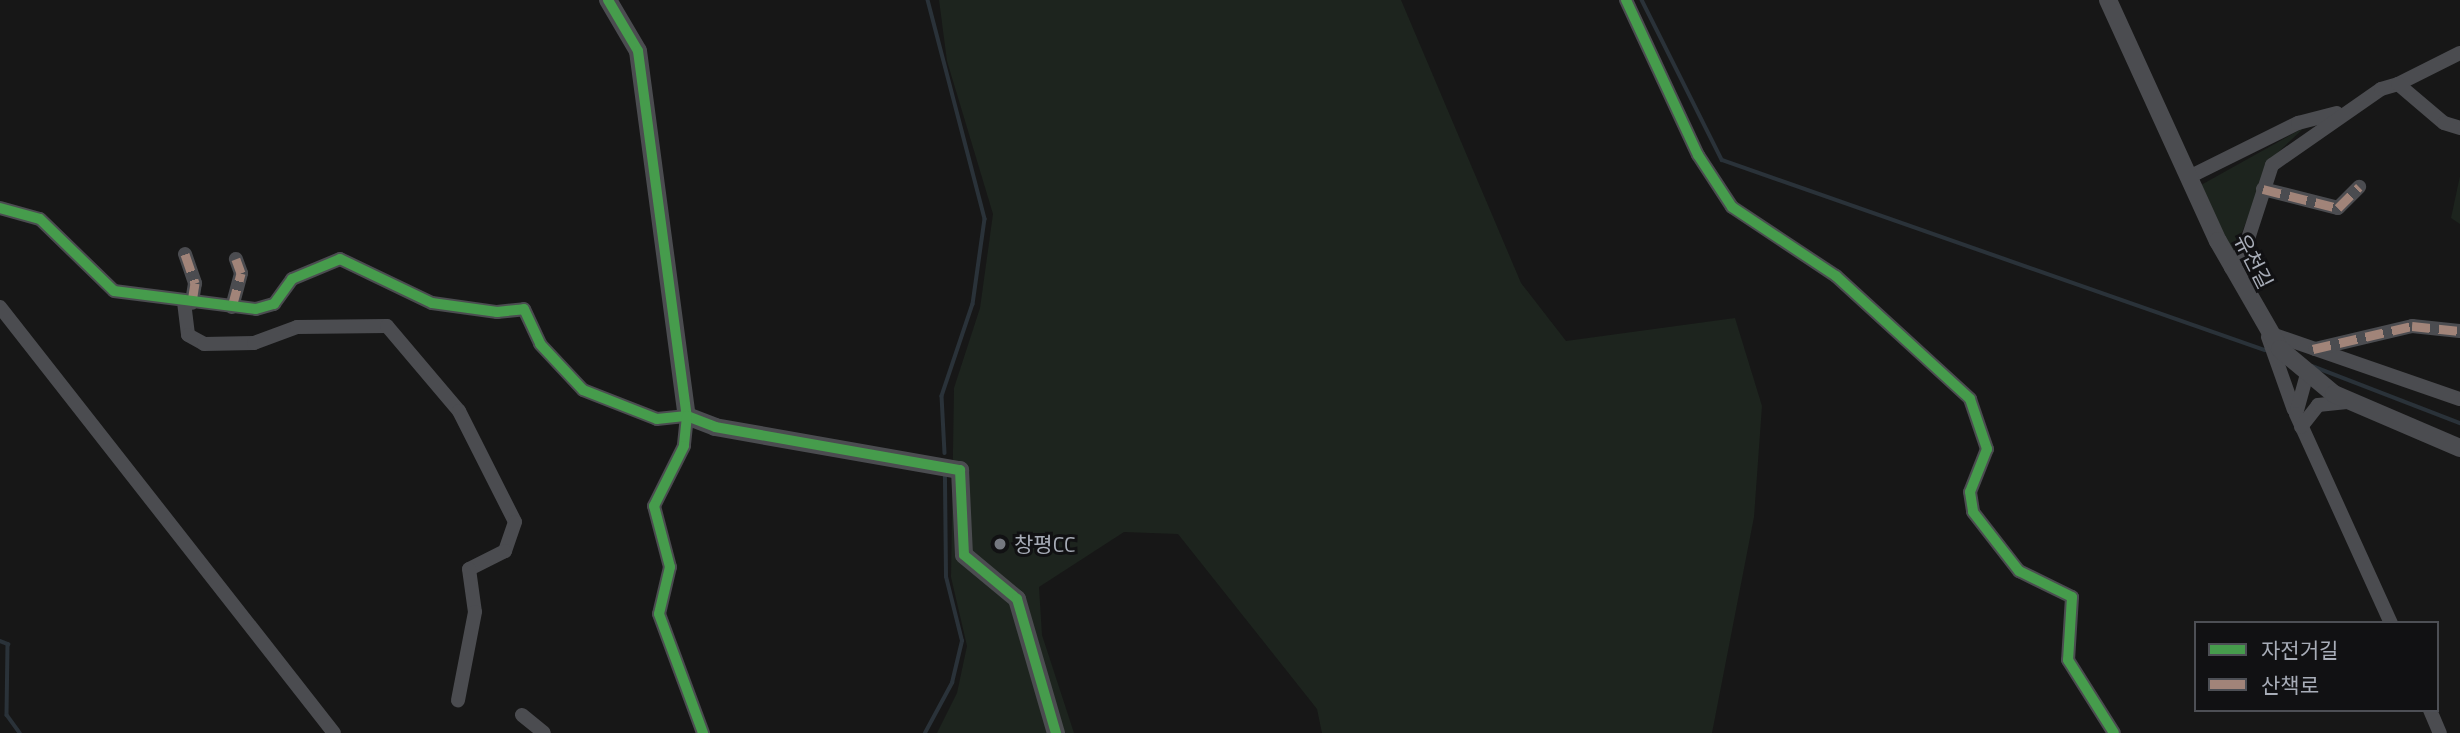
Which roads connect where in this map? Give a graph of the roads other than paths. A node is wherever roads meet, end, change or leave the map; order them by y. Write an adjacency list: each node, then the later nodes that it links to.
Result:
1 (608, 0): 24 (street)
2 (1626, 0): 35 (street)
3 (2108, 0): 8 (street, 유천길)
4 (2460, 52): 5 (street)
5 (2398, 84): 6 (street); 7 (street)
6 (2349, 110): 8 (street); 10 (street)
7 (2460, 128)
8 (2189, 177): 14 (street, 유천길)
9 (2359, 187): 10 (street)
10 (2263, 190): 14 (street)
11 (3, 206): 15 (street)
12 (185, 254): 15 (street)
13 (236, 259): 17 (street)
14 (2231, 268): 18 (street, 유천길)
15 (188, 302): 17 (street); 28 (street)
16 (0, 307): 31 (street)
17 (232, 307): 24 (street)
18 (2267, 331): 20 (street); 21 (street, 유천길); 25 (street)
19 (2460, 331): 20 (street)
20 (2313, 349): 22 (street)
21 (2307, 374): 23 (street, 유천길); 25 (street)
22 (2460, 399)
23 (2352, 402): 25 (street); 26 (street, 유천길)
24 (687, 416): 33 (street); 34 (street)
25 (2299, 421): 27 (street)
26 (2460, 448)
27 (2390, 621)
28 (458, 700)
29 (2431, 712): 36 (street)
30 (522, 715): 32 (street)
31 (334, 733)
32 (544, 733)
33 (703, 733)
34 (1056, 733)
35 (2114, 733)
36 (2440, 733)

